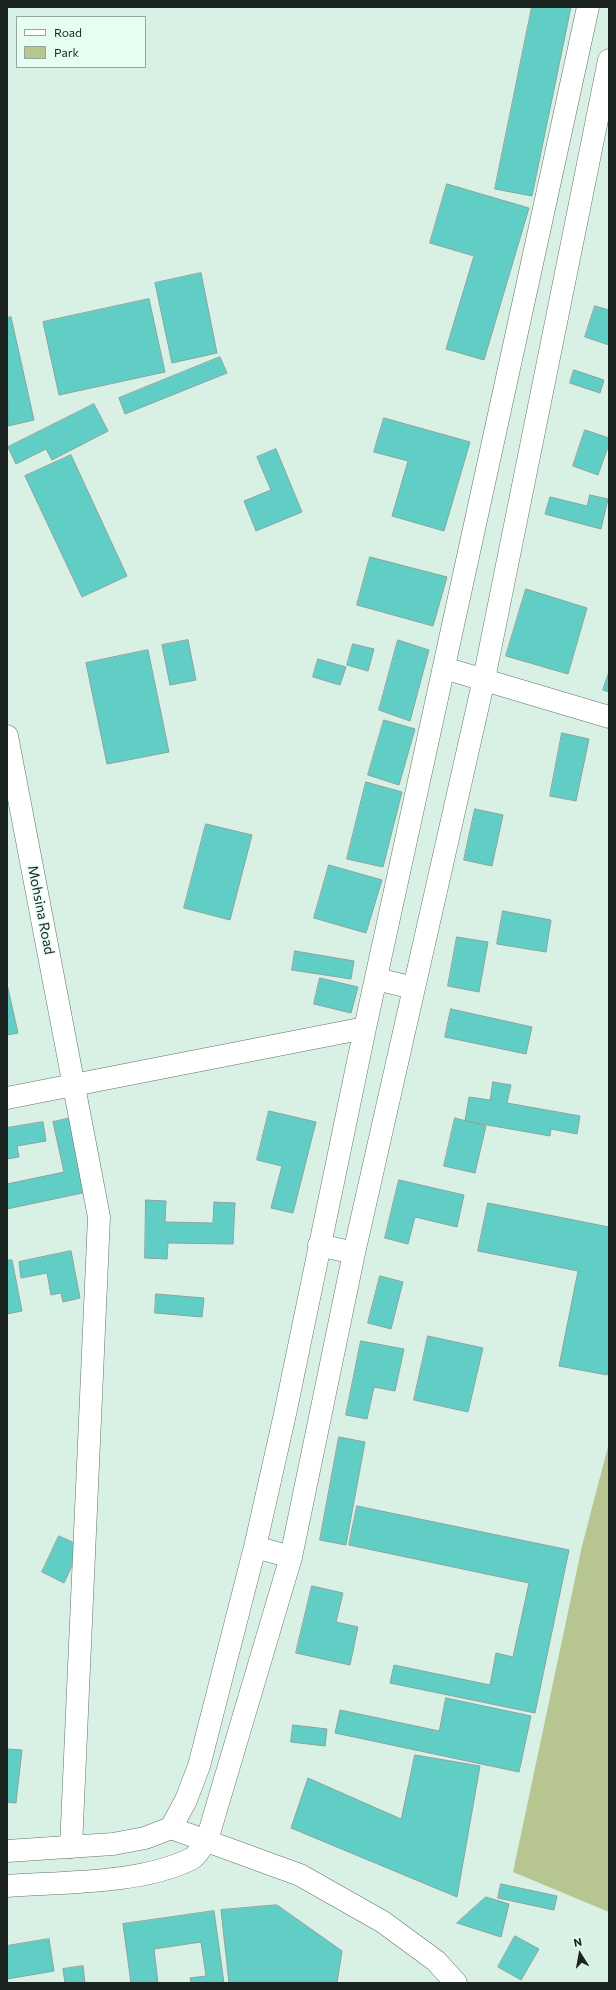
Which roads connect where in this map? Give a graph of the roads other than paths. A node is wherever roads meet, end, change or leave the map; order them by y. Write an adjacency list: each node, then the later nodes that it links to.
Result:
1 (588, 7): 3 (street)
2 (609, 60): 4 (street)
3 (444, 668): 4 (street); 7 (street)
4 (484, 679): 5 (street); 8 (street)
5 (609, 717)
6 (7, 736): 10 (street, Mohsina Road)
7 (376, 979): 8 (street); 9 (street)
8 (414, 988): 13 (street)
9 (365, 1028): 10 (street); 12 (street)
10 (75, 1084): 11 (street); 20 (street, Mohsina Road)
11 (7, 1098)
12 (319, 1245): 13 (street); 14 (street)
13 (354, 1253): 15 (street)
14 (285, 1414): 15 (street); 16 (street)
15 (318, 1420): 17 (street)
16 (255, 1547): 17 (street); 18 (street)
17 (291, 1557): 19 (street)
18 (171, 1828): 19 (street); 20 (street)
19 (207, 1840): 22 (street); 23 (street)
20 (71, 1847): 21 (street)
21 (7, 1851)
22 (7, 1886)
23 (456, 1983)

